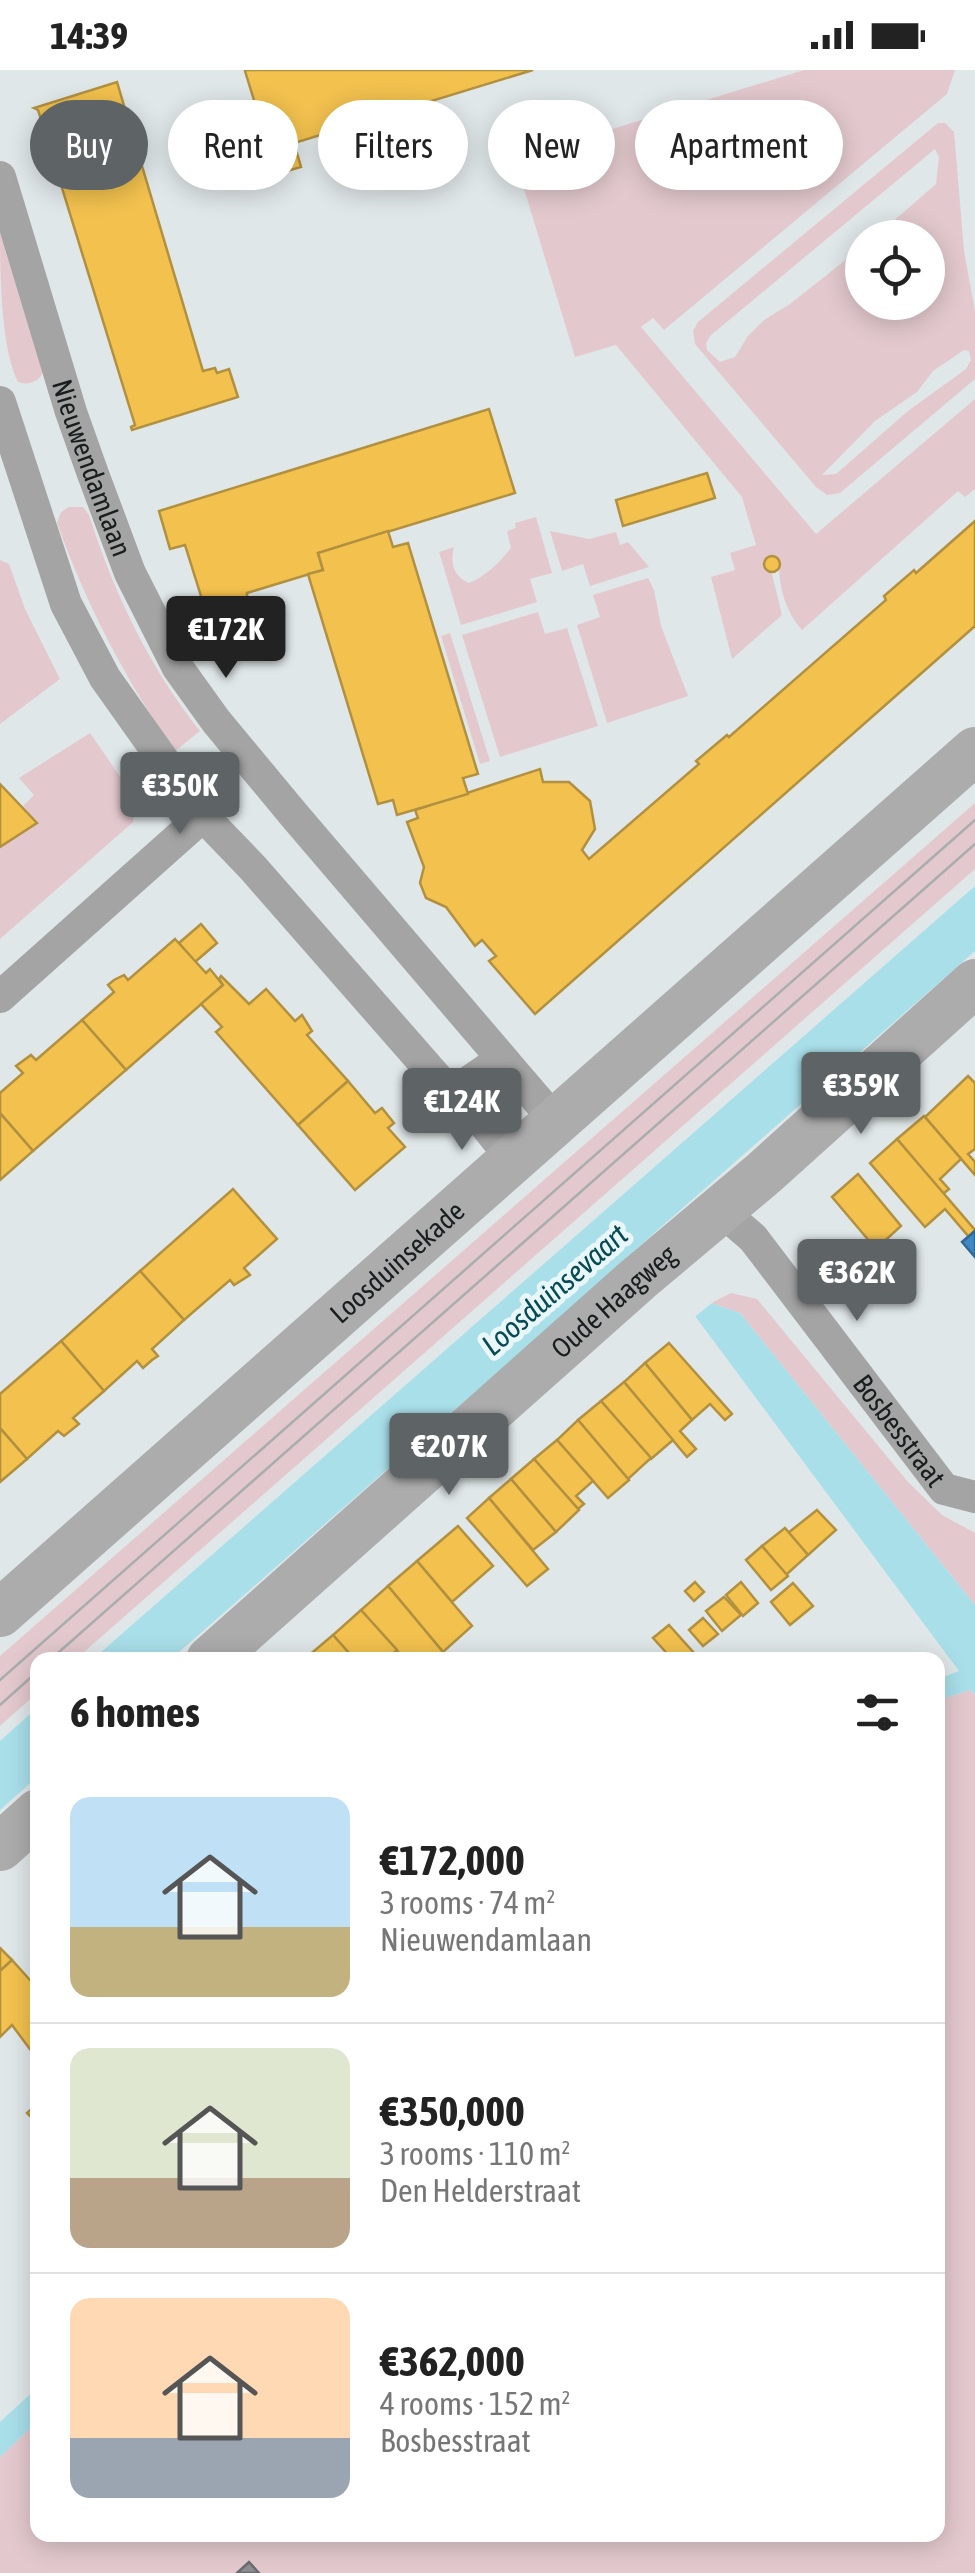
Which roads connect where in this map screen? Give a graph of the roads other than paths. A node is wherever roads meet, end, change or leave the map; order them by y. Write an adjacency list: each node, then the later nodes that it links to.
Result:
1 (0, 177): 7 (street, Nieuwendamlaan)
2 (0, 402): 4 (street)
3 (975, 751): 9 (main road, Loosduinsekade)
4 (203, 816): 6 (street); 8 (street)
5 (975, 983): 11 (main road, Oude Haagweg)
6 (0, 998)
7 (502, 1059): 8 (street); 9 (street, Nieuwendamlaan)
8 (451, 1094): 10 (street)
9 (558, 1123): 10 (main road, Loosduinsekade)
10 (513, 1160): 13 (main road, Loosduinsekade)
11 (706, 1219): 12 (street, Bosbesstraat); 14 (main road, Oude Haagweg)
12 (960, 1493)
13 (0, 1613)
14 (219, 1652)
15 (30, 1821): 16 (main road)
16 (0, 1847)

